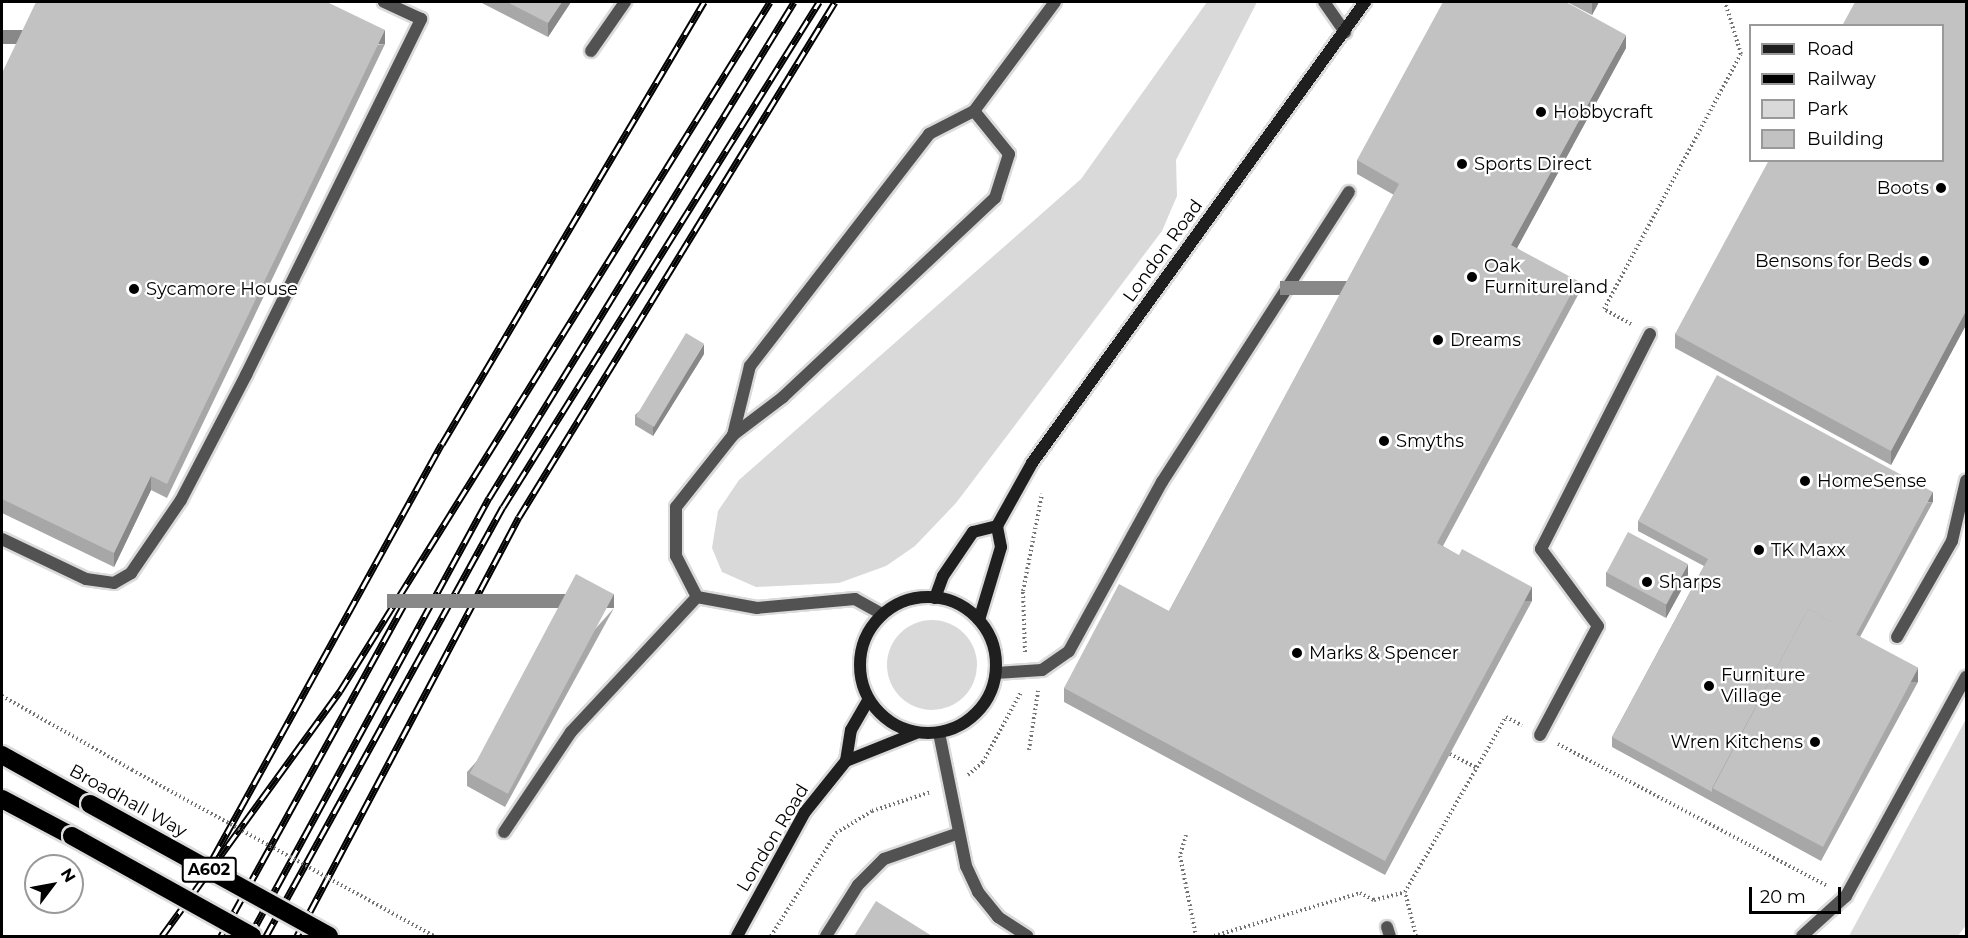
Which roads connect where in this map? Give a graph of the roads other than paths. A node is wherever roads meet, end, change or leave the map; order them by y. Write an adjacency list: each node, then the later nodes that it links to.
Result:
1 (388, 2): 14 (street)
2 (625, 2): 7 (street)
3 (1055, 2): 8 (street)
4 (1324, 2): 6 (street)
5 (1365, 2): 6 (main road, London Road)
6 (1345, 32): 13 (main road, London Road)
7 (591, 51)
8 (974, 111): 11 (street); 11 (street)
9 (1349, 192): 20 (street)
10 (1650, 334): 25 (street)
11 (733, 435): 15 (street)
12 (1966, 481): 19 (street)
13 (998, 526): 16 (main road); 18 (main road, London Road)
14 (2, 539)
15 (698, 597): 17 (street); 29 (street)
16 (935, 598): 17 (main road); 18 (main road)
17 (882, 614): 22 (main road)
18 (979, 620): 20 (main road)
19 (1897, 637)
20 (996, 673): 24 (main road)
21 (1966, 677): 36 (street)
22 (868, 701): 23 (main road); 27 (main road, London Road)
23 (916, 733): 24 (main road); 27 (main road, London Road)
24 (939, 733): 30 (street)
25 (1540, 735)
26 (2, 755): 32 (highway, Broadhall Way / A602, bridge)
27 (846, 761): 33 (main road, London Road)
28 (2, 799): 31 (highway, A602, bridge)
29 (504, 832)
30 (956, 834): 34 (street); 35 (street)
31 (252, 936)
32 (329, 936)
33 (737, 936)
34 (826, 936)
35 (1027, 936)
36 (1802, 936)

